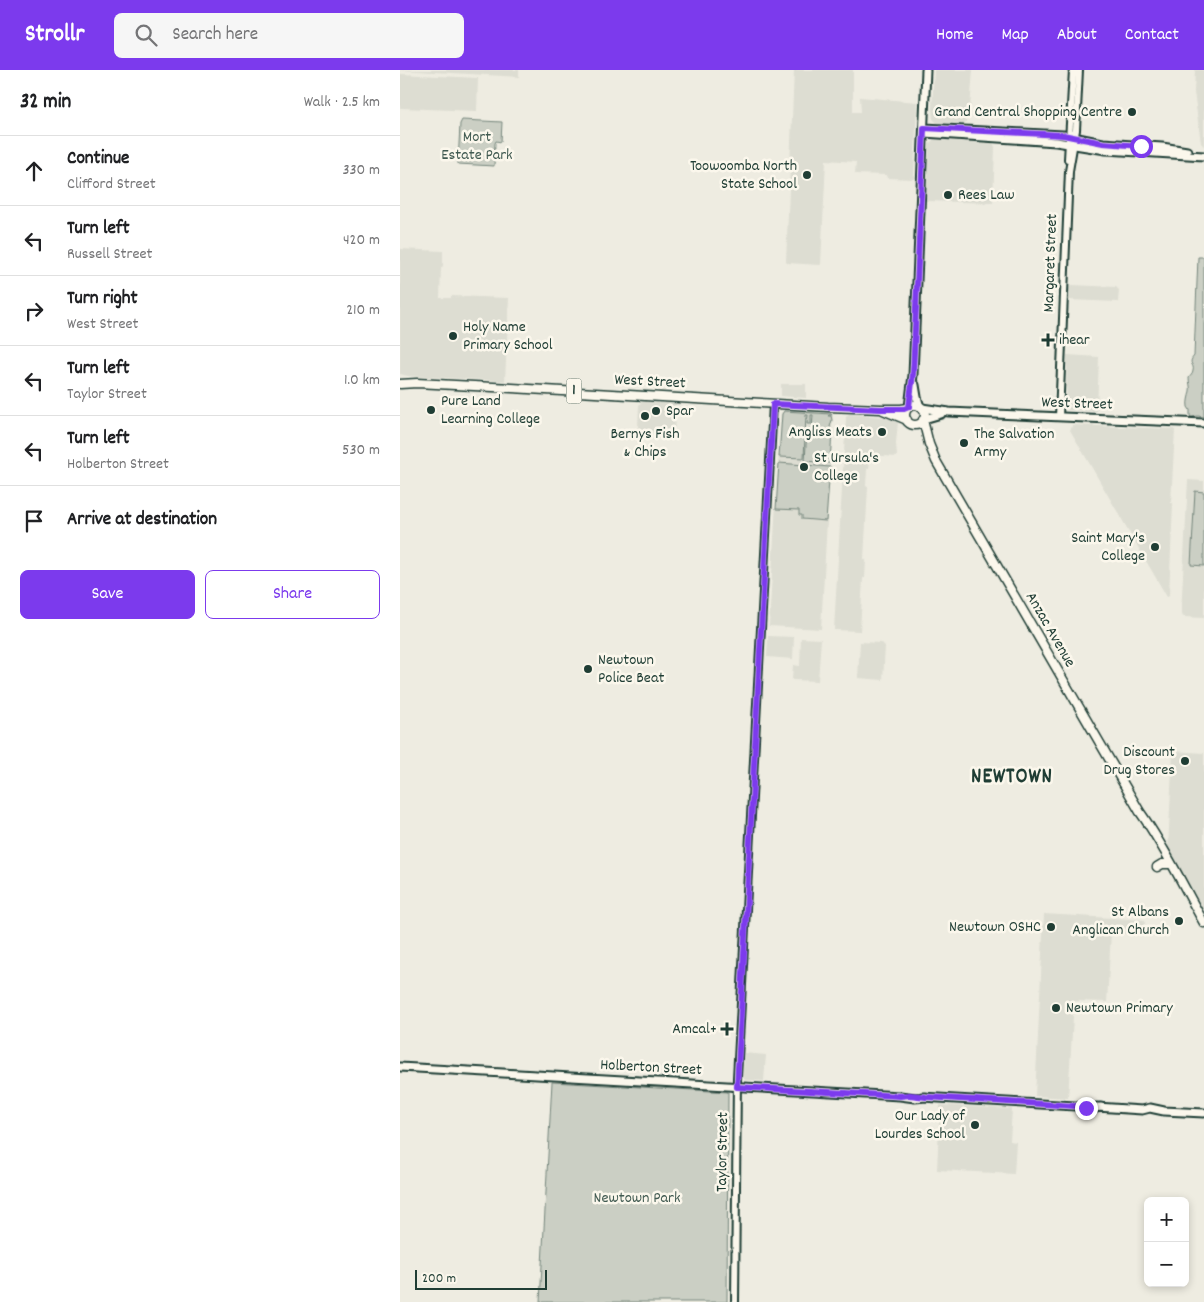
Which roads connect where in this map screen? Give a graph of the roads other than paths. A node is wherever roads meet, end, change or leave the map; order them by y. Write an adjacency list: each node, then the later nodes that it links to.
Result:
1 (926, 70): 4 (main road)
2 (1073, 70): 5 (street, Margaret Street)
3 (1079, 70): 5 (street, Margaret Street)
4 (924, 131): 5 (main road); 7 (main road)
5 (1072, 140): 6 (main road); 16 (street, Margaret Street)
6 (1203, 155)
7 (913, 374): 12 (main road); 13 (main road)
8 (400, 378): 9 (main road, West Street)
9 (417, 383): 10 (main road, West Street); 11 (main road, West Street / 1)
10 (400, 384)
11 (773, 404): 14 (main road, West Street); 26 (street, Taylor Street)
12 (908, 408): 13 (main road); 14 (main road, West Street); 17 (main road)
13 (921, 408): 15 (main road, West Street); 18 (main road)
14 (881, 409): 17 (main road, West Street)
15 (949, 412): 16 (main road, West Street); 18 (main road, West Street)
16 (1059, 417): 19 (main road, West Street)
17 (907, 420): 18 (main road)
18 (921, 421): 20 (main road, Anzac Avenue)
19 (1204, 423)
20 (1140, 812): 21 (main road, Anzac Avenue); 23 (main road, Anzac Avenue)
21 (1169, 864): 22 (main road); 23 (main road, Anzac Avenue)
22 (1157, 867)
23 (1182, 885): 24 (main road, Anzac Avenue)
24 (1204, 922)
25 (400, 1067): 26 (main road, Holberton Street)
26 (737, 1087): 27 (main road, Holberton Street); 28 (street, Taylor Street)
27 (1204, 1113)
28 (735, 1302)

